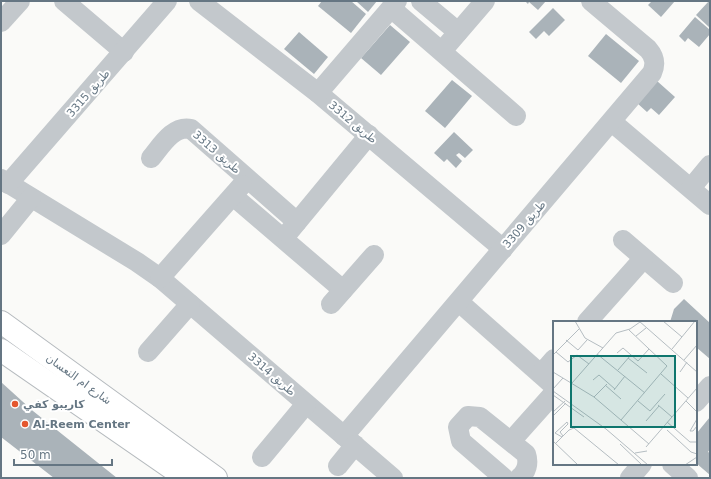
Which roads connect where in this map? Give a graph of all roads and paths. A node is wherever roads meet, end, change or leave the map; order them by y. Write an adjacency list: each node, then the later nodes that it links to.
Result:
1 (20, 1): 10 (street)
2 (64, 1): 13 (street)
3 (168, 1): 13 (street, طريق 3315)
4 (199, 1): 14 (street, طريق 3312)
5 (421, 1): 11 (street)
6 (485, 1): 11 (street)
7 (591, 1): 9 (street, طريق 3309)
8 (394, 5): 12 (street); 14 (street)
9 (613, 8): 16 (street, طريق 3309)
10 (1, 22)
11 (458, 32): 12 (street)
12 (442, 51): 15 (street)
13 (124, 52): 21 (street, طريق 3315)
14 (318, 93): 17 (street, طريق 3312)
15 (516, 116)
16 (612, 122): 22 (street); 30 (street, طريق 3309)
17 (369, 135): 26 (street); 30 (street, طريق 3312)
18 (151, 158): 20 (street, طريق 3313)
19 (710, 165): 22 (street)
20 (248, 178): 23 (street, طريق 3313); 26 (street, طريق 3313)
21 (5, 182): 24 (street, طريق 3314)
22 (691, 188): 25 (street)
23 (233, 196): 28 (street); 33 (street, طريق 3313)
24 (31, 198): 27 (street); 33 (street, طريق 3314)
25 (710, 205)
26 (297, 222): 28 (street)
27 (1, 235)
28 (283, 239): 31 (street)
29 (623, 240): 32 (street)
30 (503, 250): 35 (street, طريق 3309)
31 (374, 255)
32 (643, 259): 34 (street); 37 (street)
33 (160, 278): 36 (street, طريق 3314)
34 (673, 283)
35 (459, 302): 42 (street); 48 (street, طريق 3309)
36 (190, 304): 40 (street); 46 (street, طريق 3314)
37 (588, 321)
38 (1, 322): 54 (main road, شارع ام النعسان)
39 (1, 350): 53 (main road, شارع ام النعسان)
40 (148, 352)
41 (553, 362): 42 (street)
42 (547, 380)
43 (710, 386): 45 (street)
44 (553, 394): 47 (street)
45 (697, 401)
46 (306, 404): 48 (street, طريق 3314); 49 (street)
47 (512, 440): 56 (street); 57 (street)
48 (349, 441): 52 (street); 55 (street, طريق 3314)
49 (262, 457)
50 (641, 465): 58 (street)
51 (673, 465): 59 (street)
52 (338, 466)
53 (186, 478)
54 (216, 478)
55 (393, 478)
56 (504, 478)
57 (519, 478)
58 (630, 478)
59 (688, 478)

